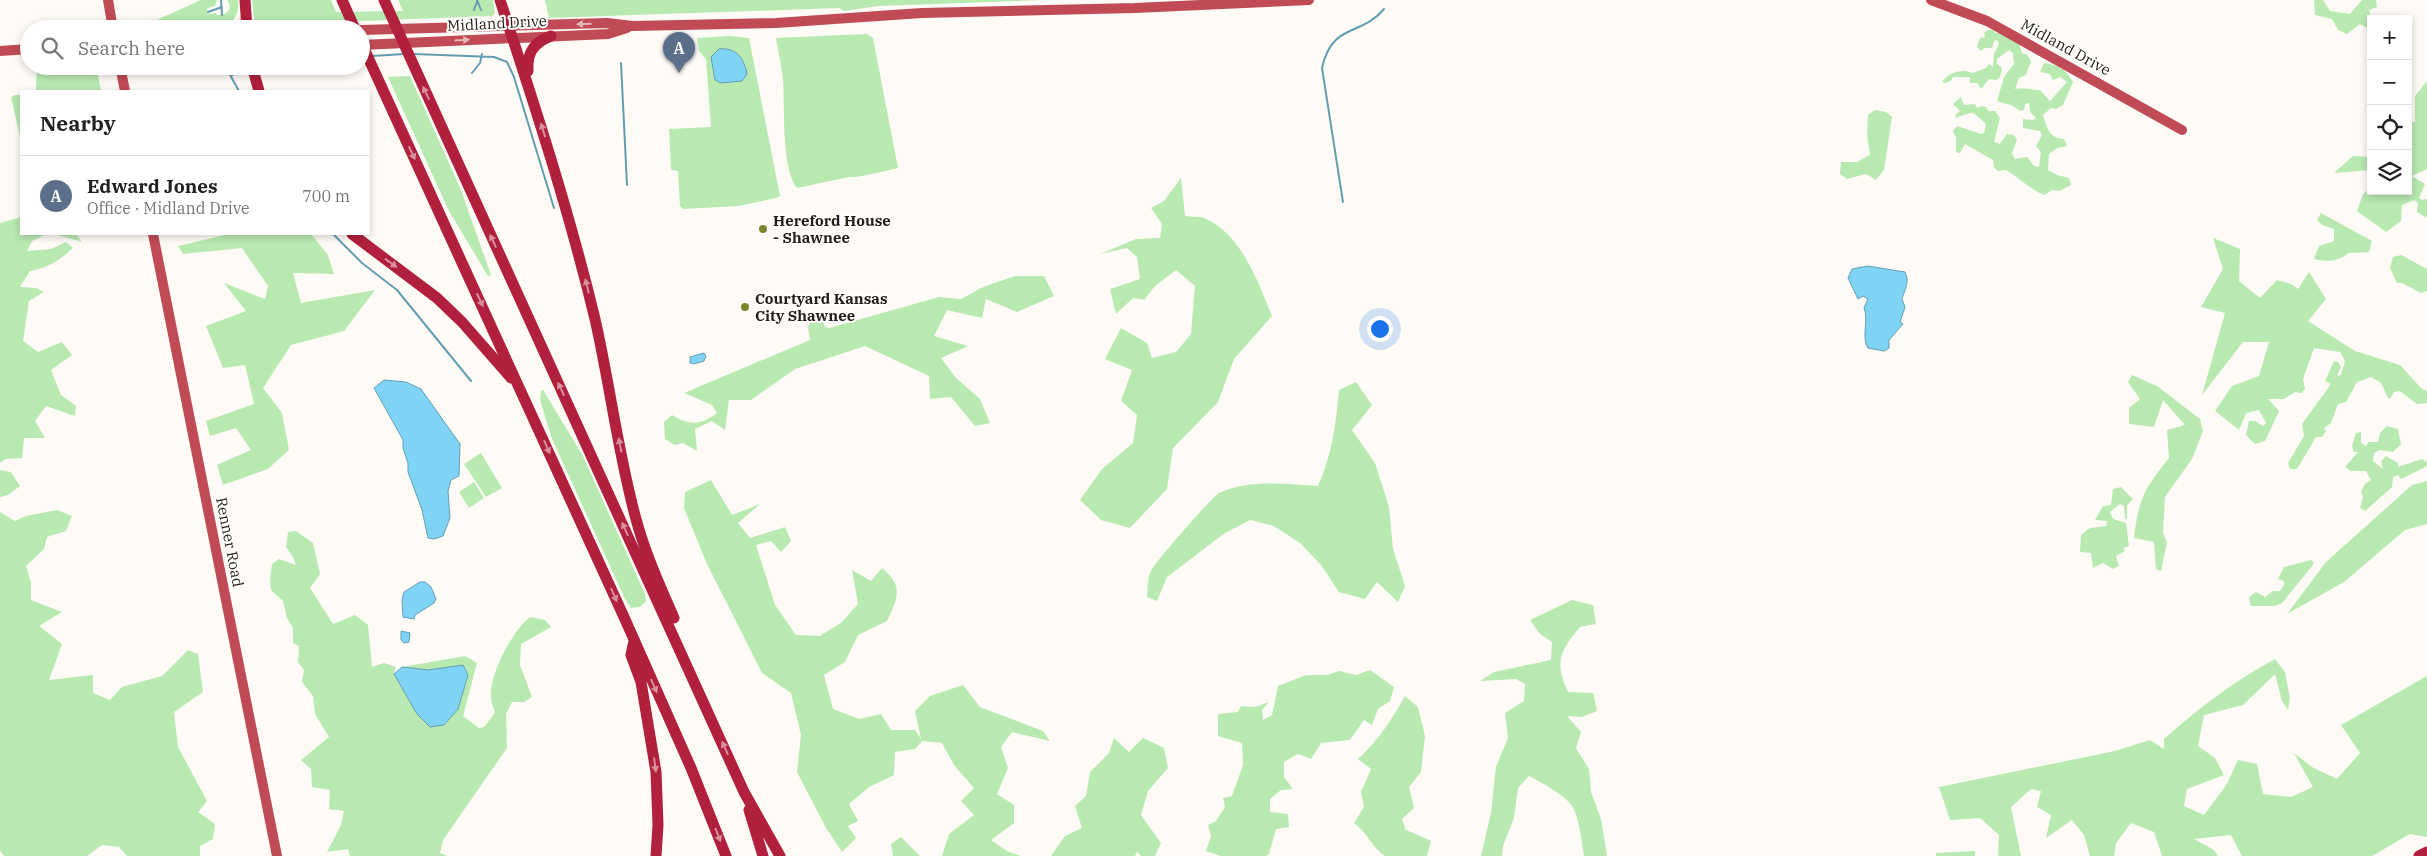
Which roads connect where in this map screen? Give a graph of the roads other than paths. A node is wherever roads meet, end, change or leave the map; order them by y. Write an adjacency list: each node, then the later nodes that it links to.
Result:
1 (108, 0): 8 (main road)
2 (245, 0): 9 (highway)
3 (342, 0): 10 (highway)
4 (384, 0): 30 (highway, one-way to 4)
5 (500, 0): 11 (highway)
6 (1310, 0): 12 (main road, Midland Drive)
7 (1931, 0): 25 (main road, Midland Drive)
8 (111, 20)
9 (246, 20)
10 (351, 20)
11 (508, 25): 12 (main road, Midland Drive, one-way to 11); 13 (main road, Midland Drive); 15 (highway)
12 (633, 26): 14 (main road, Midland Drive)
13 (370, 30)
14 (551, 36): 15 (main road, Midland Drive); 22 (highway)
15 (512, 38): 16 (main road, Midland Drive, one-way to 15); 22 (highway)
16 (370, 44)
17 (20, 50): 18 (main road)
18 (0, 51)
19 (370, 63): 28 (highway, one-way to 28)
20 (121, 75): 23 (main road)
21 (255, 75): 24 (highway)
22 (528, 80): 30 (highway, one-way to 22)
23 (124, 90)
24 (259, 90)
25 (2182, 130)
26 (153, 235): 33 (main road, Renner Road)
27 (353, 235): 28 (highway, one-way to 28)
28 (519, 387): 29 (highway, one-way to 29)
29 (634, 641): 34 (highway, one-way to 34); 35 (highway, one-way to 35)
30 (682, 652): 31 (highway, one-way to 30)
31 (744, 792): 36 (highway); 37 (highway)
32 (2427, 852): 38 (highway)
33 (277, 856)
34 (656, 856)
35 (726, 856)
36 (763, 856)
37 (780, 856)
38 (2419, 856)

